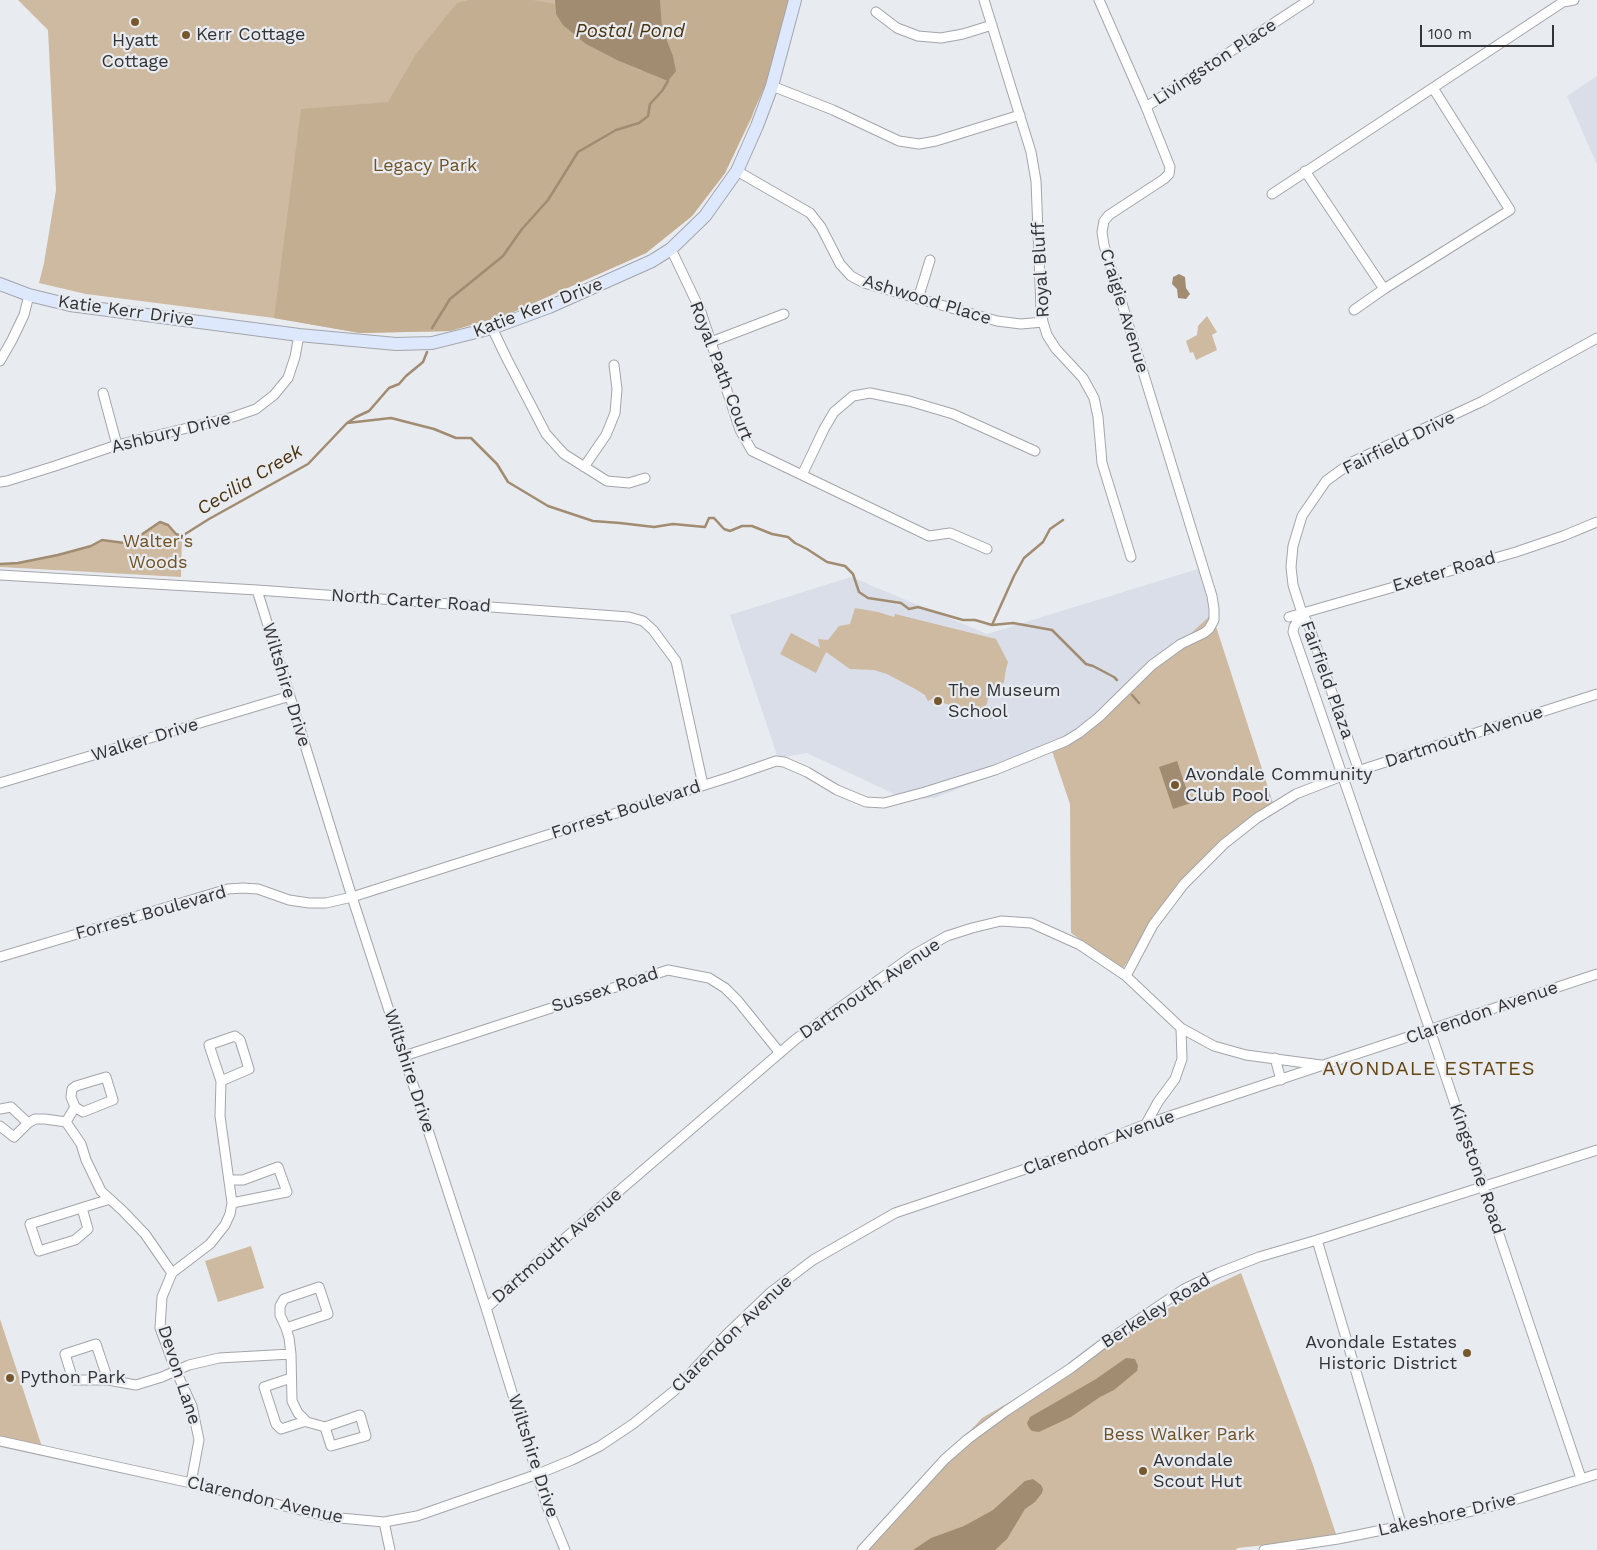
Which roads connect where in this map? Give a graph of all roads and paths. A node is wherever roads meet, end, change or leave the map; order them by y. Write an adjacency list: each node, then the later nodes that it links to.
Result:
1 (795, 0): 9 (street, Katie Kerr Drive)
2 (984, 0): 8 (street, Royal Bluff)
3 (1099, 0): 11 (street, Craigie Avenue)
4 (1309, 0): 11 (street, Livingston Place)
5 (1574, 0): 6 (street)
6 (1564, 1): 10 (street)
7 (876, 12): 8 (street)
8 (992, 24): 12 (street, Royal Bluff)
9 (772, 86): 12 (street); 13 (street, Katie Kerr Drive)
10 (1433, 88): 14 (street); 19 (street)
11 (1146, 107): 45 (street, Craigie Avenue)
12 (1020, 115): 24 (street, Royal Bluff)
13 (737, 171): 16 (street, Katie Kerr Drive); 21 (street, Ashwood Place)
14 (1305, 171): 15 (street); 19 (street)
15 (1272, 194)
16 (671, 249): 25 (street, Katie Kerr Drive); 28 (street, Royal Path Court)
17 (930, 260): 21 (street)
18 (0, 284): 20 (street, Katie Kerr Drive)
19 (1384, 289): 22 (street)
20 (29, 295): 26 (street, Katie Kerr Drive); 29 (street)
21 (918, 299): 24 (street, Ashwood Place)
22 (1354, 310)
23 (784, 314): 28 (street)
24 (1043, 322): 40 (street, Royal Bluff)
25 (492, 328): 26 (street, Katie Kerr Drive); 34 (street)
26 (299, 335): 32 (street, Ashbury Drive)
27 (1597, 338): 43 (street, Fairfield Drive)
28 (711, 342): 35 (street, Royal Path Court)
29 (0, 361)
30 (614, 365): 34 (street)
31 (103, 393): 32 (street)
32 (117, 445): 37 (street, Ashbury Drive)
33 (1034, 451): 35 (street)
34 (584, 467): 36 (street)
35 (802, 475): 39 (street, Royal Path Court)
36 (645, 478)
37 (0, 482)
38 (1597, 522): 43 (street, Exeter Road)
39 (987, 549)
40 (1131, 556)
41 (0, 574): 42 (street, North Carter Road)
42 (257, 590): 47 (street, Wiltshire Drive); 51 (street, North Carter Road)
43 (1302, 613): 44 (street, Exeter Road); 48 (street, Fairfield Plaza); 49 (street, Fairfield Plaza)
44 (1289, 617)
45 (1209, 629): 51 (street, Forrest Boulevard)
46 (1597, 694): 48 (street, Dartmouth Avenue)
47 (290, 696): 50 (street, Walker Drive); 52 (street, Wiltshire Drive)
48 (1359, 771): 49 (street, Dartmouth Avenue)
49 (1342, 776): 55 (street, Dartmouth Avenue); 57 (street, Kingstone Road)
50 (0, 783)
51 (703, 785): 52 (street, Forrest Boulevard)
52 (352, 897): 53 (street, Forrest Boulevard); 59 (street, Wiltshire Drive)
53 (0, 957)
54 (1597, 974): 57 (street, Clarendon Avenue)
55 (1126, 976): 56 (street); 58 (street, Dartmouth Avenue)
56 (1181, 1028): 60 (street); 68 (street)
57 (1430, 1030): 61 (street, Clarendon Avenue); 72 (street, Kingstone Road)
58 (780, 1052): 59 (street, Sussex Road); 78 (street, Dartmouth Avenue)
59 (404, 1056): 78 (street, Wiltshire Drive)
60 (1275, 1058): 61 (street); 62 (street)
61 (1324, 1066): 62 (street, Clarendon Avenue)
62 (1281, 1080): 68 (street, Clarendon Avenue)
63 (221, 1081): 63 (street); 71 (street)
64 (75, 1107): 64 (street); 66 (street)
65 (0, 1109): 67 (street)
66 (66, 1122): 67 (street); 73 (street)
67 (28, 1123): 69 (street)
68 (1146, 1124): 87 (street, Clarendon Avenue)
69 (0, 1126)
70 (1597, 1150): 72 (street, Berkeley Road)
71 (230, 1180): 74 (street); 74 (street)
72 (1483, 1187): 76 (street, Berkeley Road); 89 (street, Kingstone Road)
73 (110, 1199): 75 (street); 77 (street)
74 (232, 1203): 77 (street)
75 (82, 1208): 75 (street)
76 (1317, 1240): 92 (street); 95 (street, Berkeley Road)
77 (172, 1273): 81 (street, Devon Lane)
78 (486, 1308): 87 (street, Wiltshire Drive)
79 (286, 1328): 79 (street); 80 (street)
80 (290, 1354): 81 (street); 82 (street)
81 (176, 1371): 83 (street); 90 (street, Devon Lane)
82 (291, 1378): 84 (street); 84 (street)
83 (108, 1380): 83 (street)
84 (306, 1421): 85 (street)
85 (325, 1427): 85 (street)
86 (0, 1441): 90 (street, Clarendon Avenue)
87 (538, 1474): 91 (street, Clarendon Avenue); 94 (street, Wiltshire Drive)
88 (1597, 1474): 89 (street, Lakeshore Drive)
89 (1581, 1478): 92 (street, Lakeshore Drive)
90 (191, 1483): 91 (street, Clarendon Avenue)
91 (384, 1522): 93 (street)
92 (1402, 1526): 96 (street, Lakeshore Drive)
93 (390, 1550)
94 (565, 1550)
95 (862, 1550)
96 (1264, 1550)

